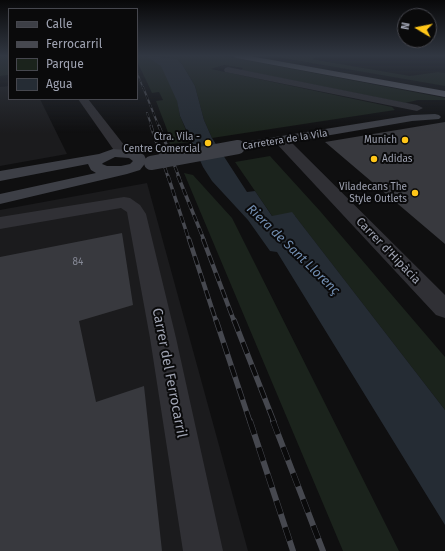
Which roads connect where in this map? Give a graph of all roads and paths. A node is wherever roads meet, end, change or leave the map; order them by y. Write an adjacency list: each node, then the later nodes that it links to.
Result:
1 (287, 82): 8 (street)
2 (354, 82): 7 (highway)
3 (404, 82): 4 (highway)
4 (445, 89)
5 (72, 100): 12 (street)
6 (84, 100): 13 (street)
7 (443, 101)
8 (421, 108): 9 (street); 11 (street, Carretera de la Vila)
9 (440, 118): 10 (street, Carretera de la Vila)
10 (281, 140): 11 (street, Carretera de la Vila); 18 (street, Carrer d'Hipàcia)
11 (235, 145): 13 (street, Carretera de la Vila, bridge)
12 (102, 149): 13 (street); 14 (street); 15 (street)
13 (139, 158): 14 (street)
14 (114, 172): 16 (street)
15 (0, 176)
16 (0, 199)
17 (0, 223): 19 (street, Carrer del Ferrocarril)
18 (445, 309)
19 (203, 551)

